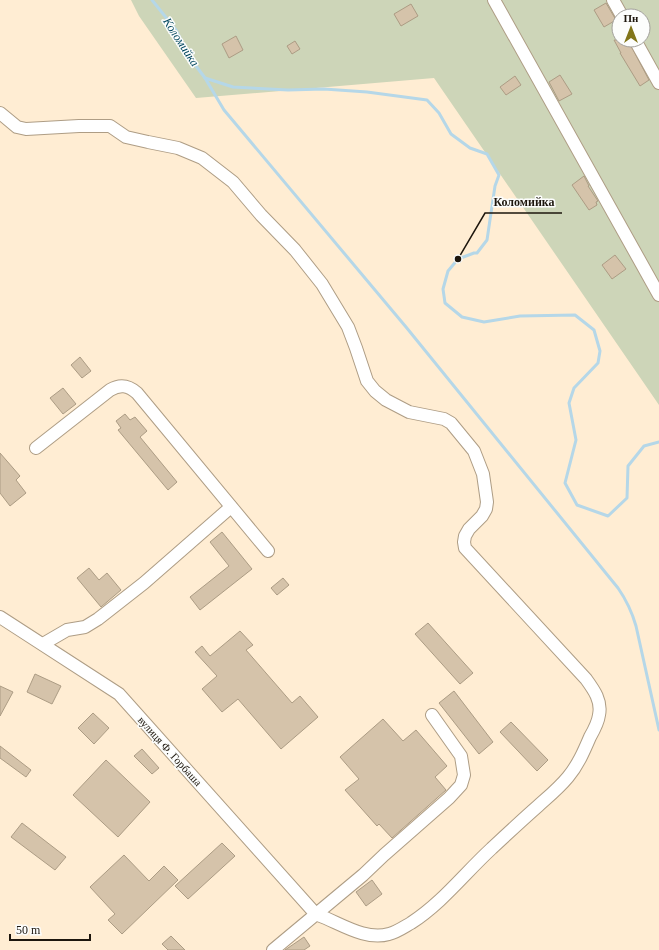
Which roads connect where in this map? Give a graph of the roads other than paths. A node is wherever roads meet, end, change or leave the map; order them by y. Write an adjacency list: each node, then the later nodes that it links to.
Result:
1 (494, 0): 5 (street)
2 (639, 48): 3 (street)
3 (659, 83)
4 (0, 113): 12 (street)
5 (659, 295)
6 (36, 448): 7 (street)
7 (231, 507): 8 (street); 10 (street)
8 (268, 551)
9 (0, 616): 10 (street, вулиця Ф. Горбаша)
10 (43, 644): 12 (street, вулиця Ф. Горбаша)
11 (432, 715): 12 (street)
12 (316, 914): 13 (street)
13 (273, 950)

